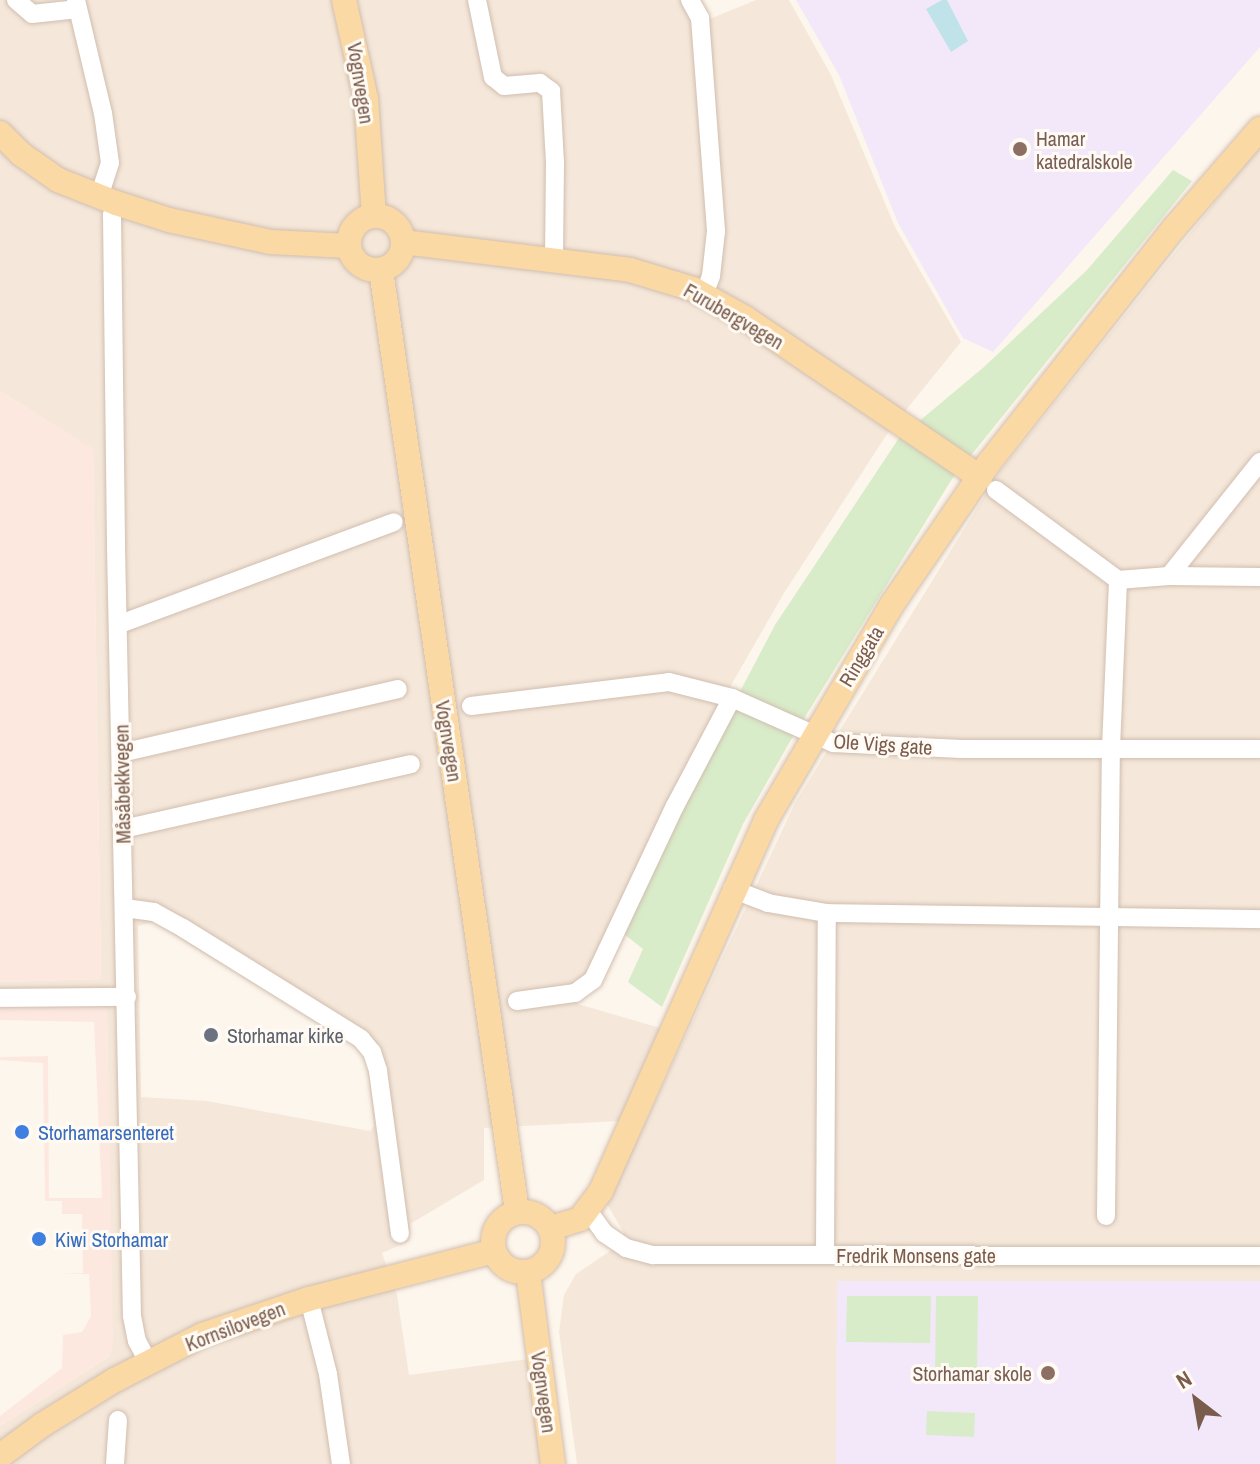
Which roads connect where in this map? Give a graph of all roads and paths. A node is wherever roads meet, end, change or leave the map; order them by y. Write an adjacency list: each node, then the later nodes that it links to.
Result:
1 (16, 0): 5 (street)
2 (344, 0): 9 (main road, Vognvegen)
3 (477, 0): 12 (street)
4 (690, 0): 14 (street)
5 (77, 4): 8 (street, Måsåbekkvegen)
6 (1260, 129): 16 (main road, Ringgata)
7 (0, 133): 8 (main road)
8 (107, 200): 11 (main road); 21 (street, Måsåbekkvegen)
9 (374, 216): 10 (main road); 11 (main road)
10 (403, 242): 12 (main road, Furubergvegen); 13 (main road)
11 (348, 246): 13 (main road)
12 (554, 260): 14 (main road, Furubergvegen)
13 (381, 270): 39 (main road, Vognvegen)
14 (704, 294): 16 (main road, Furubergvegen)
15 (1260, 462): 18 (street)
16 (988, 483): 20 (street); 25 (main road, Ringgata)
17 (394, 522): 21 (street)
18 (1169, 576): 19 (street); 20 (street)
19 (1260, 577)
20 (1118, 580): 26 (street)
21 (120, 624): 28 (street, Måsåbekkvegen)
22 (398, 689): 28 (street)
23 (732, 698): 24 (street, Ole Vigs gate); 25 (street, Ole Vigs gate); 38 (street)
24 (471, 706)
25 (812, 736): 26 (street, Ole Vigs gate); 31 (main road, Ringgata)
26 (1111, 748): 27 (street, Ole Vigs gate); 34 (street)
27 (1260, 749)
28 (121, 753): 30 (street, Måsåbekkvegen)
29 (411, 764): 30 (street)
30 (123, 829): 32 (street, Måsåbekkvegen)
31 (732, 889): 33 (street); 40 (main road, Ringgata)
32 (125, 908): 36 (street, Måsåbekkvegen); 43 (street)
33 (827, 913): 34 (street); 45 (street)
34 (1110, 916): 35 (street); 41 (street)
35 (1260, 919)
36 (127, 997): 37 (street); 49 (street, Måsåbekkvegen)
37 (0, 998)
38 (517, 1001)
39 (517, 1212): 42 (main road); 44 (main road)
40 (589, 1212): 42 (main road); 45 (street, Fredrik Monsens gate)
41 (1106, 1216)
42 (551, 1228): 47 (main road)
43 (400, 1234)
44 (494, 1251): 47 (main road); 48 (main road, Kornsilovegen)
45 (825, 1255): 46 (street, Fredrik Monsens gate)
46 (1260, 1256)
47 (528, 1272): 54 (main road, Vognvegen)
48 (309, 1299): 49 (main road, Kornsilovegen); 53 (street)
49 (148, 1362): 51 (main road, Kornsilovegen)
50 (118, 1420): 52 (street)
51 (0, 1456)
52 (115, 1464)
53 (341, 1464)
54 (553, 1464)

